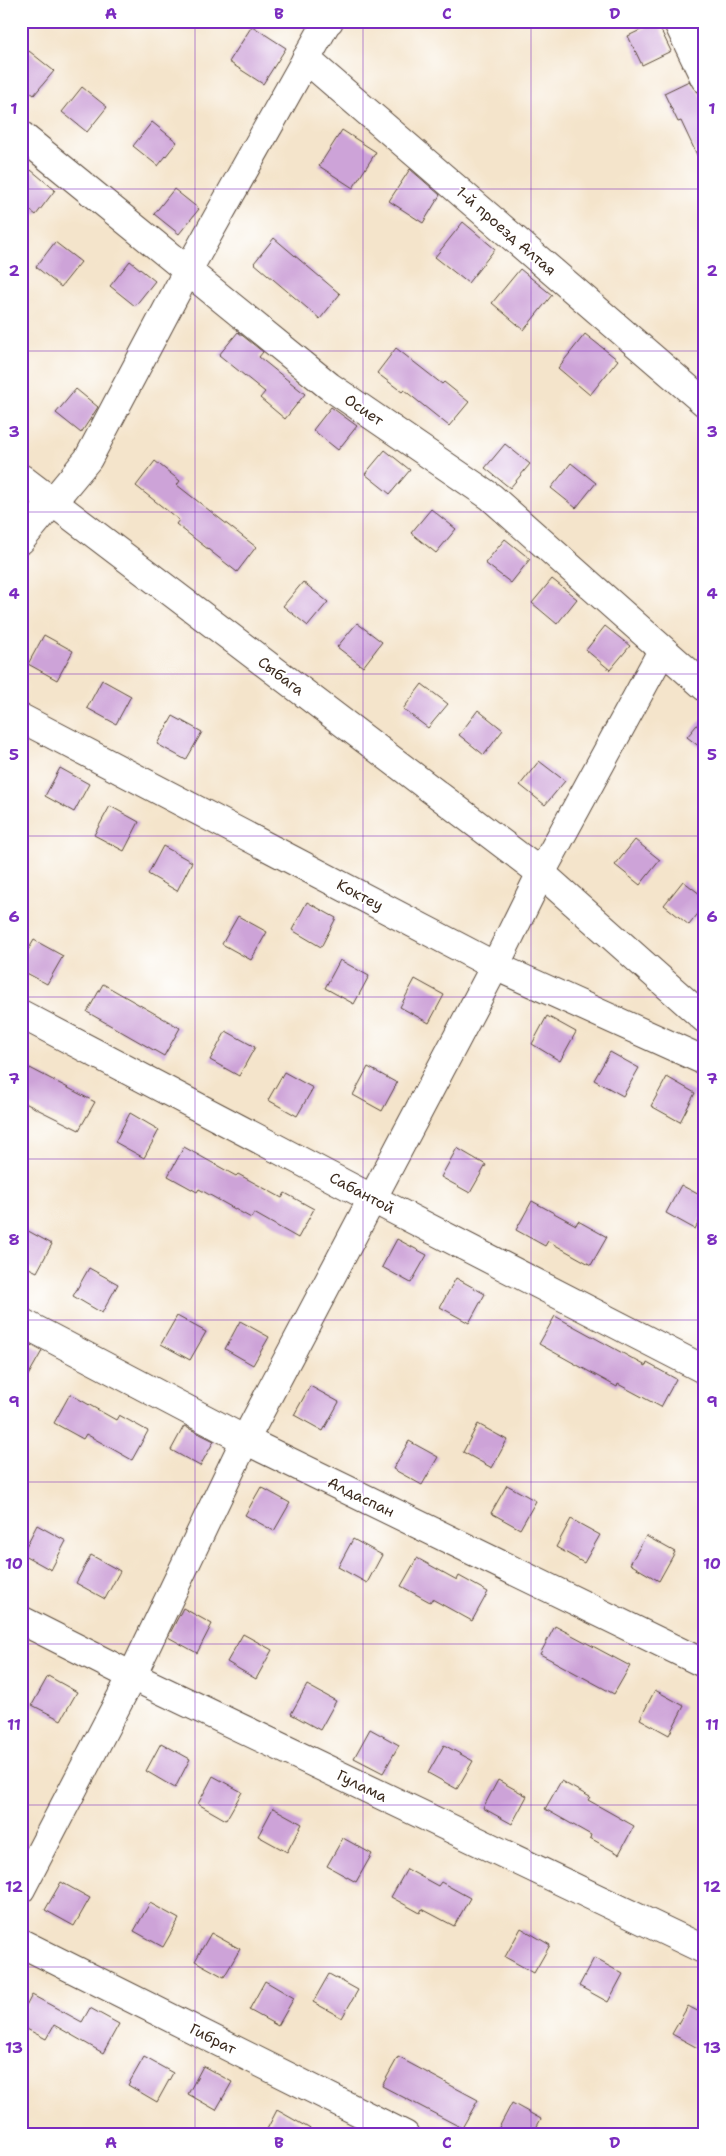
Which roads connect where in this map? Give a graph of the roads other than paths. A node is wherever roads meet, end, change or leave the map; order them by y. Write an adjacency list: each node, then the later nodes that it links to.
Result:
1 (676, 21): 4 (street)
2 (327, 22): 3 (street)
3 (306, 59): 6 (street); 7 (street, 1-й проезд Алтая)
4 (705, 79)
5 (21, 135): 6 (street, Осиет)
6 (188, 270): 9 (street); 11 (street, Осиет)
7 (705, 403)
8 (21, 478): 9 (street, Сыбага)
9 (52, 501): 10 (street); 14 (street, Сыбага)
10 (21, 540)
11 (662, 651): 12 (street, Осиет); 14 (street)
12 (705, 687)
13 (21, 718): 15 (street, Коктеу)
14 (541, 873): 15 (street); 17 (street, Сыбага)
15 (495, 966): 18 (street, Коктеу); 19 (street)
16 (21, 1014): 19 (street, Сабантой)
17 (705, 1020)
18 (705, 1061)
19 (371, 1198): 21 (street, Сабантой); 22 (street)
20 (21, 1322): 22 (street, Алдаспан)
21 (705, 1370)
22 (245, 1440): 24 (street, Алдаспан); 25 (street)
23 (21, 1620): 25 (street, Гулама)
24 (705, 1664)
25 (132, 1676): 26 (street); 28 (street, Гулама)
26 (21, 1889)
27 (21, 1943): 29 (street, Гибрат)
28 (705, 1950)
29 (406, 2135)

